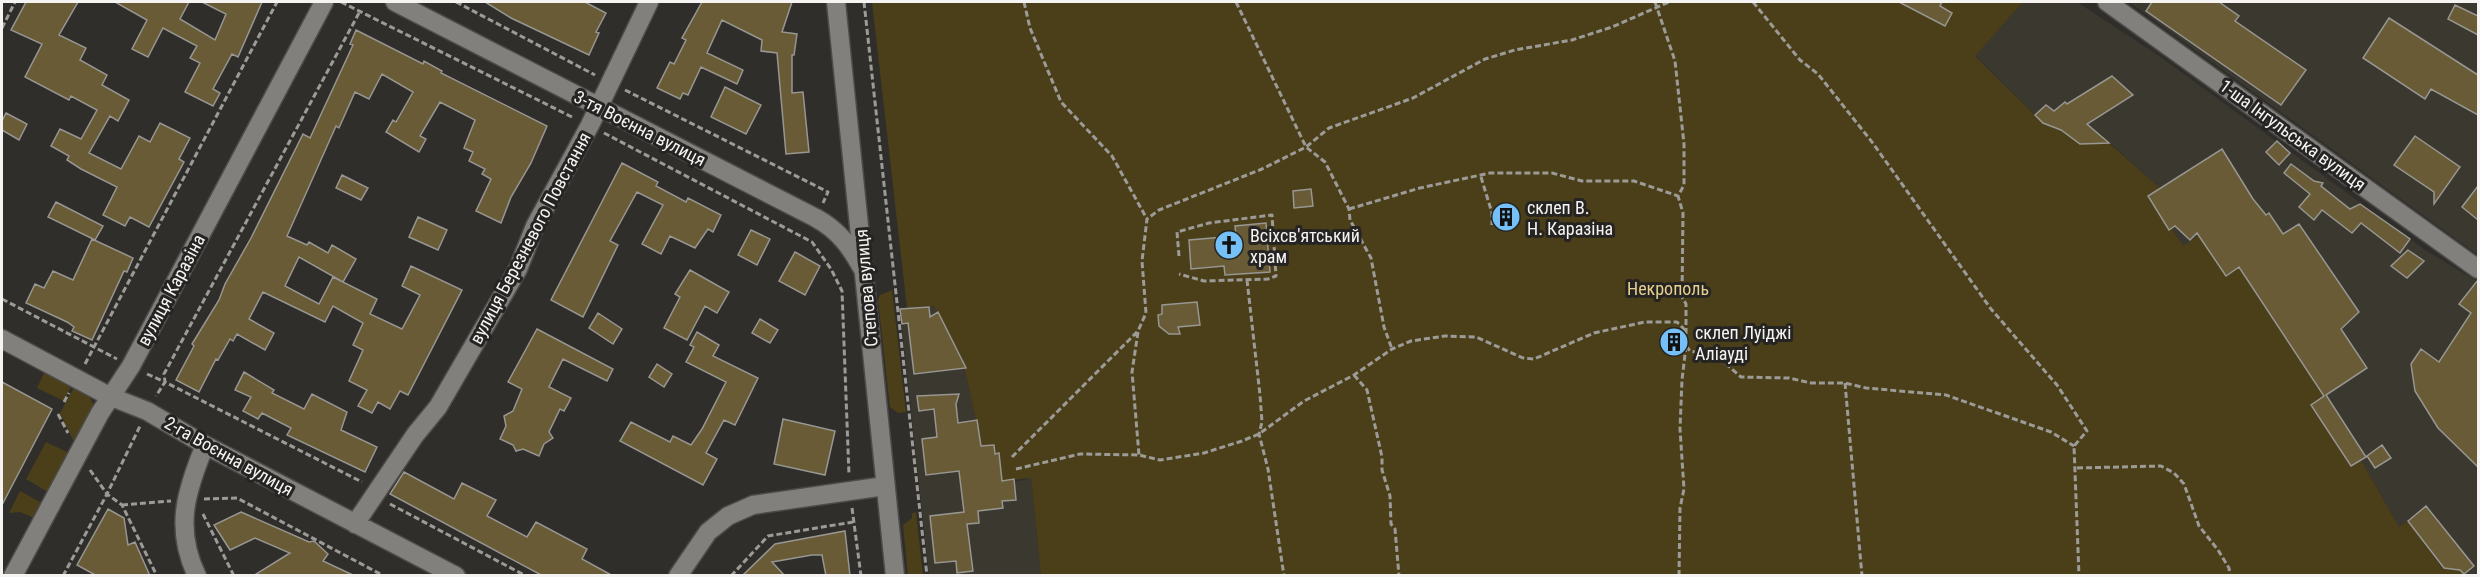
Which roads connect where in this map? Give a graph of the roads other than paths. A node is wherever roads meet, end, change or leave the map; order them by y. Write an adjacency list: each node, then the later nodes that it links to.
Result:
1 (324, 2): 10 (street, вулиця Каразіна)
2 (395, 2): 6 (street, 3-тя Воєнна вулиця)
3 (650, 2): 6 (street, вулиця Березневого Повстання)
4 (836, 2): 8 (street, Степова вулиця)
5 (2107, 2): 7 (street, 1-ша Інгульська вулиця)
6 (598, 107): 8 (street, 3-тя Воєнна вулиця); 13 (street, вулиця Березневого Повстання)
7 (2478, 269)
8 (866, 275): 12 (street, Степова вулиця)
9 (2, 339): 10 (street, 2-га Воєнна вулиця)
10 (109, 396): 11 (street, 2-га Воєнна вулиця); 14 (street, вулиця Каразіна)
11 (205, 445): 13 (street, 2-га Воєнна вулиця); 15 (street)
12 (885, 486): 17 (street); 18 (street, Степова вулиця)
13 (355, 524): 16 (street, 2-га Воєнна вулиця)
14 (13, 576)
15 (197, 576)
16 (456, 576)
17 (678, 576)
18 (895, 576)

